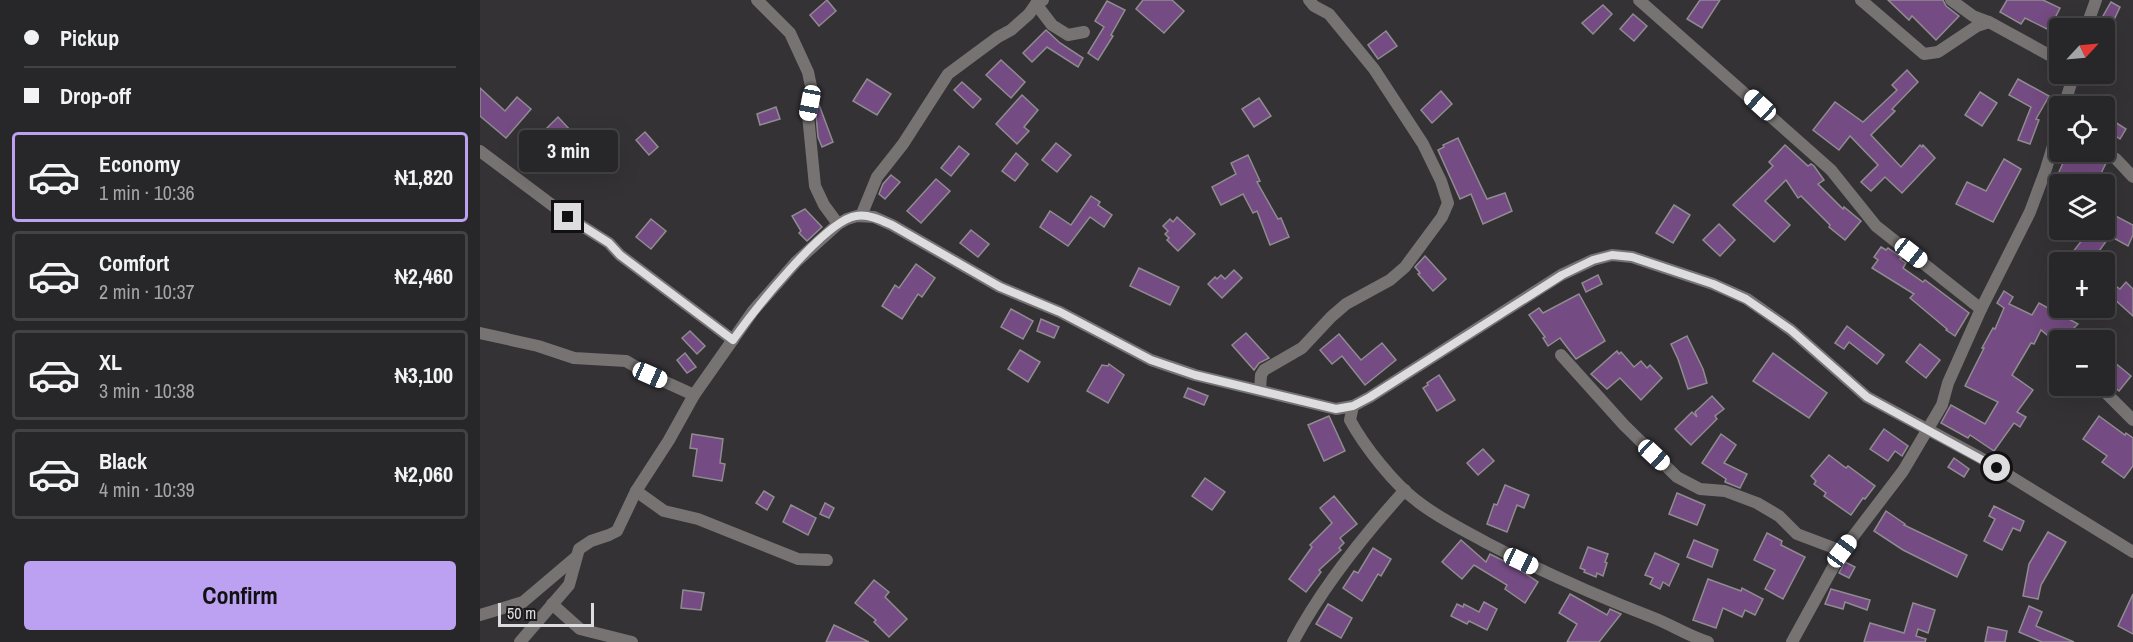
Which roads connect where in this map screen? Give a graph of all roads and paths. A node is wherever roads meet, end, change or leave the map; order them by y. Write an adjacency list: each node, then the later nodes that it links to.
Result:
1 (757, 0): 17 (street)
2 (1309, 0): 22 (street)
3 (1639, 0): 18 (street)
4 (1861, 0): 9 (street)
5 (1951, 0): 9 (street)
6 (2096, 0): 8 (street)
7 (1040, 2): 10 (street); 16 (street)
8 (2090, 18)
9 (1989, 22): 11 (street)
10 (1084, 32)
11 (2049, 55)
12 (480, 151): 20 (street)
13 (2115, 158): 15 (street)
14 (2049, 160): 18 (street)
15 (2133, 177)
16 (861, 216): 17 (street); 22 (street)
17 (838, 224): 20 (street)
18 (1981, 309): 27 (street)
19 (480, 333): 23 (street)
20 (733, 340): 23 (street)
21 (1562, 355): 30 (street)
22 (1260, 390): 25 (street)
23 (694, 394): 29 (street)
24 (2109, 396): 26 (street)
25 (1353, 406): 27 (street); 28 (street)
26 (2133, 420)
27 (1927, 429): 30 (street); 31 (street)
28 (1405, 490): 38 (street); 39 (street)
29 (636, 491): 32 (street); 33 (street)
30 (1842, 551): 40 (street)
31 (2133, 552)
32 (576, 557): 34 (street); 35 (street)
33 (828, 560)
34 (552, 604): 36 (street); 37 (street)
35 (480, 615)
36 (520, 642)
37 (632, 642)
38 (1293, 642)
39 (1708, 642)
40 (1792, 642)

